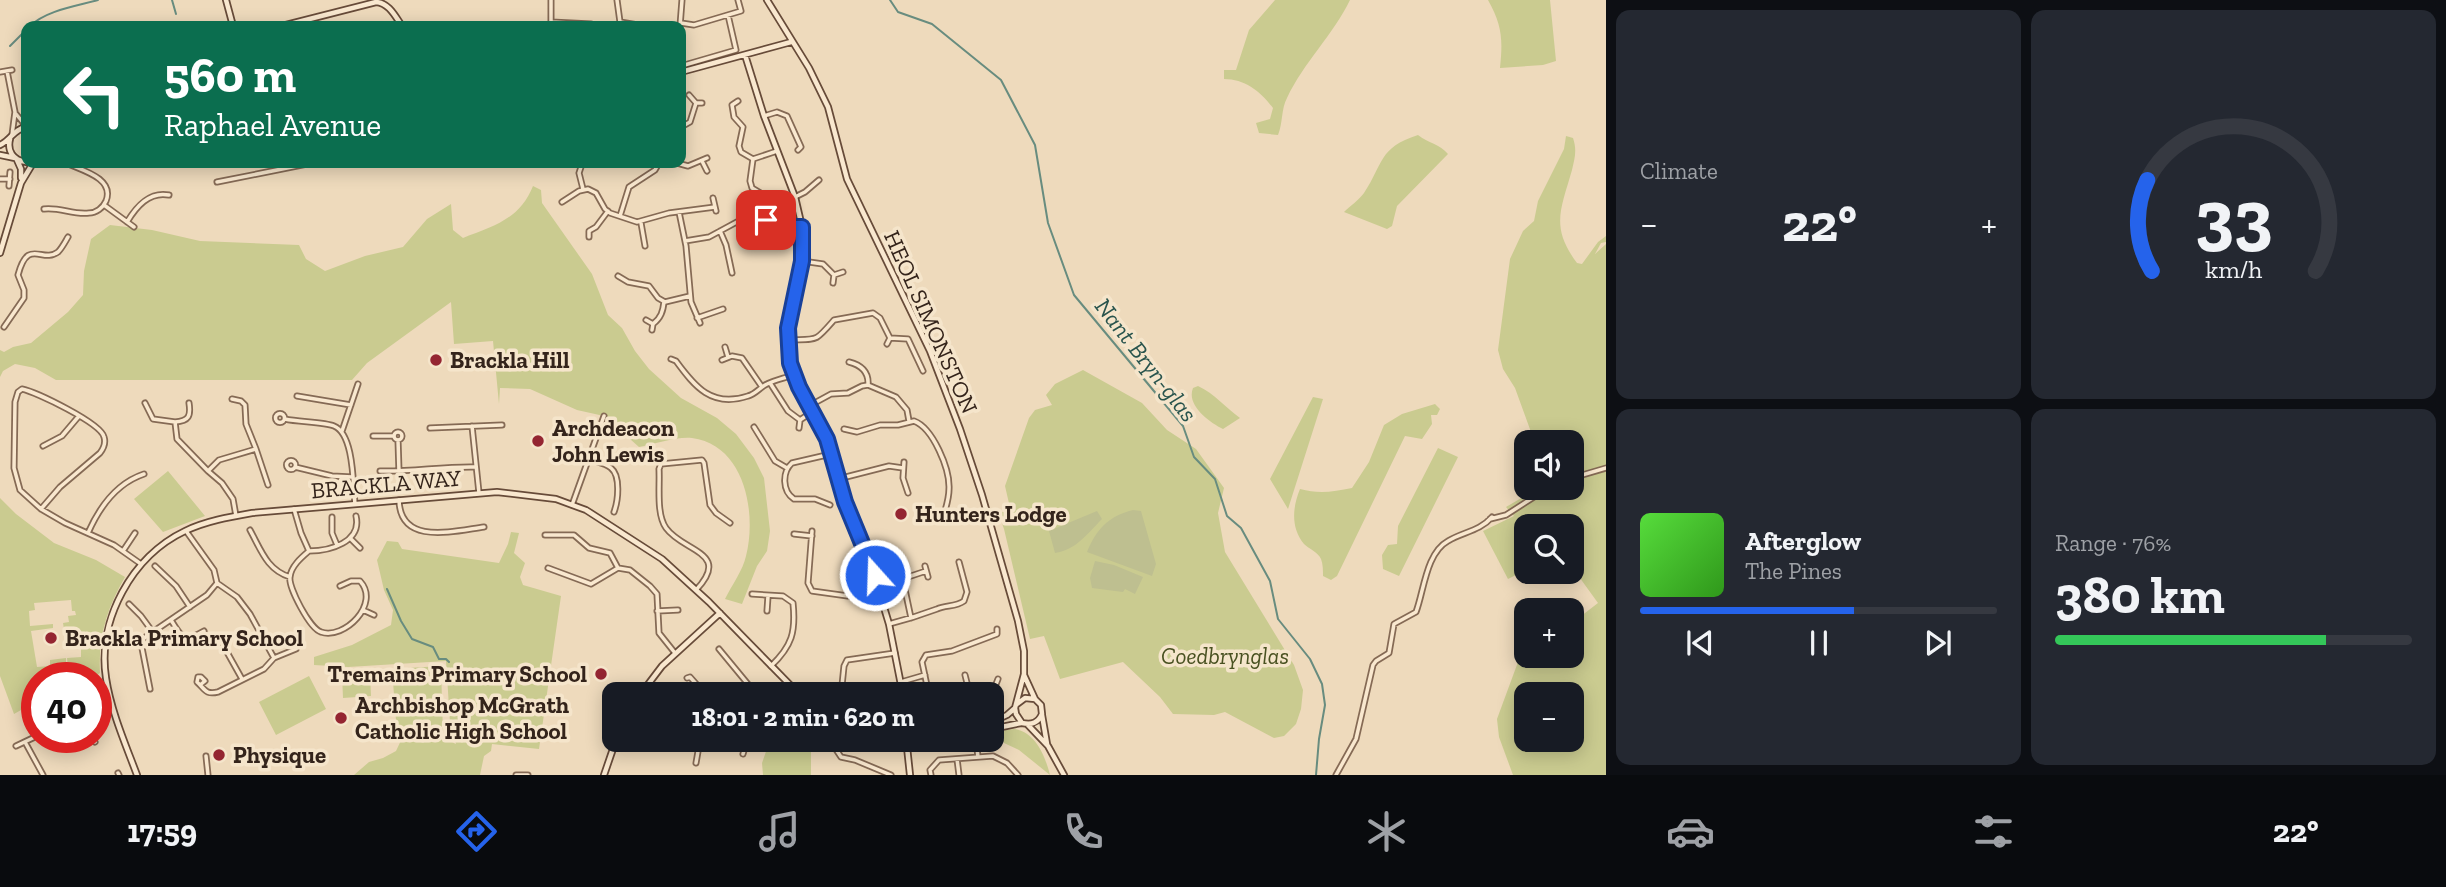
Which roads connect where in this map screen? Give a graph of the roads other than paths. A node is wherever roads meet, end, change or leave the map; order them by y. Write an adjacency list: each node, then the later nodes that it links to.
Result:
1 (226, 0): 8 (street)
2 (551, 0): 11 (street)
3 (617, 0): 12 (street)
4 (682, 0): 13 (street)
5 (737, 0): 7 (street)
6 (767, 0): 15 (street, HEOL SIMONSTON)
7 (728, 15): 14 (street); 17 (street)
8 (232, 21)
9 (302, 21): 10 (street)
10 (398, 21)
11 (551, 21)
12 (619, 21)
13 (681, 21)
14 (686, 25)
15 (791, 42): 16 (street); 217 (street, HEOL SIMONSTON)
16 (745, 55): 18 (street); 27 (street)
17 (686, 64)
18 (686, 71)
19 (0, 72): 26 (street)
20 (689, 95): 22 (street)
21 (738, 101): 25 (street)
22 (696, 103): 23 (street); 29 (street)
23 (702, 103)
24 (726, 103): 25 (street)
25 (732, 105): 38 (street)
26 (15, 112): 28 (street); 31 (street)
27 (764, 116): 32 (street); 34 (street)
28 (21, 122)
29 (686, 124)
30 (21, 128): 31 (street)
31 (11, 137): 33 (street); 37 (street)
32 (806, 143)
33 (0, 145)
34 (777, 151): 38 (street); 57 (street)
35 (0, 155): 37 (street)
36 (707, 158): 40 (street)
37 (16, 159): 39 (street); 52 (street)
38 (753, 159): 60 (street)
39 (21, 160)
40 (702, 161): 41 (street); 47 (street)
41 (686, 165)
42 (30, 168): 52 (street)
43 (76, 168): 63 (street)
44 (287, 168): 51 (street)
45 (581, 168): 54 (street)
46 (655, 168): 69 (street)
47 (707, 171)
48 (10, 172): 50 (street)
49 (0, 179): 50 (street)
50 (10, 180): 53 (street)
51 (217, 182)
52 (21, 183): 83 (street)
53 (9, 186)
54 (583, 189): 62 (street); 67 (street)
55 (820, 189): 57 (street)
56 (169, 195): 70 (street)
57 (795, 197): 74 (street)
58 (713, 198): 68 (street)
59 (780, 198): 60 (street)
60 (774, 201): 66 (street)
61 (49, 202): 64 (street)
62 (562, 202)
63 (104, 205): 64 (street); 70 (street)
64 (50, 208): 65 (street)
65 (44, 209)
66 (773, 209)
67 (608, 211): 69 (street); 76 (street)
68 (679, 212): 71 (street); 81 (street)
69 (620, 216): 71 (street)
70 (127, 222): 73 (street)
71 (641, 223): 82 (street)
72 (773, 223): 74 (street); 77 (street); 79 (street)
73 (134, 227)
74 (802, 227): 84 (street)
75 (583, 229): 76 (street)
76 (589, 231): 78 (street)
77 (720, 231): 81 (street); 85 (street)
78 (589, 237)
79 (762, 237)
80 (65, 239): 93 (street)
81 (685, 241): 90 (street)
82 (643, 243)
83 (0, 253)
84 (802, 261): 87 (street); 98 (street)
85 (738, 267)
86 (843, 272): 87 (street)
87 (834, 275): 88 (street)
88 (833, 283)
89 (619, 285): 91 (street)
90 (690, 296): 91 (street); 92 (street)
91 (664, 301): 95 (street)
92 (721, 317)
93 (0, 319)
94 (646, 320): 95 (street)
95 (653, 324): 96 (street)
96 (652, 330)
97 (890, 338): 98 (street); 99 (street); 107 (street)
98 (788, 340): 108 (street)
99 (887, 344)
100 (725, 347): 101 (street)
101 (728, 357): 104 (street); 112 (street)
102 (860, 358): 106 (street)
103 (671, 359): 112 (street)
104 (722, 360)
105 (849, 362): 106 (street)
106 (858, 364): 111 (street)
107 (923, 371)
108 (793, 375): 109 (street); 118 (street)
109 (771, 383): 112 (street); 123 (street)
110 (358, 384): 117 (street)
111 (868, 386): 118 (street); 124 (street)
112 (762, 387)
113 (297, 396): 117 (street)
114 (232, 399): 139 (street)
115 (145, 403): 125 (street)
116 (189, 403): 125 (street)
117 (351, 405): 132 (street)
118 (809, 406): 140 (street)
119 (79, 416): 138 (street); 161 (street); 161 (street)
120 (604, 416): 141 (street)
121 (806, 416): 123 (street)
122 (285, 419): 132 (street)
123 (800, 420): 130 (street)
124 (909, 421): 133 (street); 164 (street)
125 (176, 422): 147 (street)
126 (472, 425): 127 (street); 128 (street); 143 (street)
127 (502, 425)
128 (450, 427): 129 (street); 134 (street)
129 (430, 428)
130 (799, 428)
131 (844, 429): 133 (street)
132 (342, 431): 151 (street)
133 (857, 432): 137 (street)
134 (451, 434)
135 (373, 436): 148 (street)
136 (751, 436): 144 (street)
137 (856, 439)
138 (43, 446)
139 (256, 449): 147 (street); 153 (street)
140 (831, 454): 144 (street); 152 (street)
141 (589, 460): 160 (street); 163 (street)
142 (295, 467): 151 (street)
143 (476, 467): 148 (street); 154 (street)
144 (787, 468): 156 (street)
145 (1606, 468): 150 (street)
146 (383, 470): 148 (street)
147 (208, 471): 165 (street)
148 (399, 472)
149 (144, 474): 172 (street)
150 (1584, 474)
151 (352, 477): 159 (street)
152 (838, 479): 155 (street); 193 (street)
153 (268, 485)
154 (479, 493): 157 (street, BRACKLA WAY); 160 (street, BRACKLA WAY)
155 (908, 493)
156 (829, 496)
157 (399, 500): 159 (street, BRACKLA WAY); 169 (street)
158 (1529, 500): 268 (street)
159 (355, 504): 162 (street, BRACKLA WAY)
160 (572, 505): 192 (street, BRACKLA WAY)
161 (41, 509): 172 (street)
162 (294, 509): 165 (street, BRACKLA WAY); 180 (street)
163 (614, 512)
164 (951, 515)
165 (236, 516): 171 (street, BRACKLA WAY)
166 (356, 516): 176 (street)
167 (332, 517): 177 (street)
168 (730, 523): 192 (street)
169 (484, 527)
170 (250, 530): 188 (street)
171 (186, 531): 182 (street, BRACKLA WAY); 190 (street)
172 (88, 533): 179 (street)
173 (135, 533): 179 (street)
174 (545, 535): 185 (street)
175 (794, 535): 193 (street)
176 (351, 539): 177 (street); 178 (street)
177 (337, 545): 180 (street)
178 (360, 548)
179 (123, 551): 182 (street)
180 (309, 551): 188 (street)
181 (901, 558): 189 (street)
182 (141, 564): 256 (street, BRACKLA WAY)
183 (155, 566): 197 (street)
184 (548, 568): 185 (street)
185 (618, 568): 200 (street)
186 (954, 568): 204 (street)
187 (926, 571): 189 (street)
188 (290, 577): 198 (street)
189 (901, 579): 204 (street)
190 (217, 583): 197 (street); 215 (street)
191 (340, 586): 198 (street)
192 (696, 590): 202 (street, BRACKLA WAY)
193 (880, 590): 206 (street)
194 (752, 594): 195 (street)
195 (768, 595): 201 (street); 216 (street)
196 (129, 604): 207 (street)
197 (190, 607): 205 (street)
198 (363, 610): 203 (street)
199 (678, 610): 200 (street)
200 (657, 611): 213 (street)
201 (767, 611)
202 (720, 613): 213 (street); 216 (street, BRACKLA WAY)
203 (374, 615)
204 (911, 618): 206 (street)
205 (171, 620): 207 (street); 208 (street)
206 (888, 624): 214 (street)
207 (152, 631): 233 (street)
208 (204, 631)
209 (997, 634): 218 (street)
210 (223, 645): 222 (street)
211 (296, 649): 215 (street)
212 (719, 649): 225 (street)
213 (675, 653): 223 (street)
214 (895, 653): 227 (street); 228 (street)
215 (274, 658): 222 (street)
216 (771, 666): 226 (street, BRACKLA WAY)
217 (1024, 674): 234 (street, HEOL SIMONSTON); 235 (street, HEOL SIMONSTON)
218 (925, 675): 228 (street); 229 (street)
219 (965, 675): 230 (street)
220 (687, 678): 224 (street)
221 (998, 678): 231 (street)
222 (242, 679): 232 (street)
223 (651, 682)
224 (694, 682)
225 (746, 682)
226 (787, 682)
227 (842, 682)
228 (901, 682)
229 (926, 682)
230 (967, 682)
231 (997, 682)
232 (200, 685)
233 (150, 689)
234 (1035, 699): 235 (street); 236 (street)
235 (1016, 706): 237 (street); 238 (street)
236 (1042, 714): 240 (street); 243 (street)
237 (1004, 716)
238 (1022, 723): 239 (street); 240 (street)
239 (1004, 725)
240 (1028, 725): 243 (street)
241 (21, 744): 242 (street)
242 (16, 746)
243 (1048, 746): 267 (street)
244 (612, 752): 260 (street)
245 (698, 752): 253 (street)
246 (838, 752): 261 (street)
247 (908, 752): 262 (street)
248 (977, 752): 251 (street)
249 (32, 753): 255 (street)
250 (206, 756): 257 (street)
251 (978, 757): 252 (street); 254 (street)
252 (957, 759): 263 (street); 264 (street)
253 (696, 763)
254 (1013, 770): 265 (street); 266 (street)
255 (43, 775)
256 (137, 775)
257 (208, 775)
258 (516, 775): 259 (street)
259 (528, 775)
260 (604, 775)
261 (891, 775)
262 (910, 775)
263 (931, 775)
264 (959, 775)
265 (1010, 775)
266 (1018, 775)
267 (1063, 775)
268 (1336, 775)

